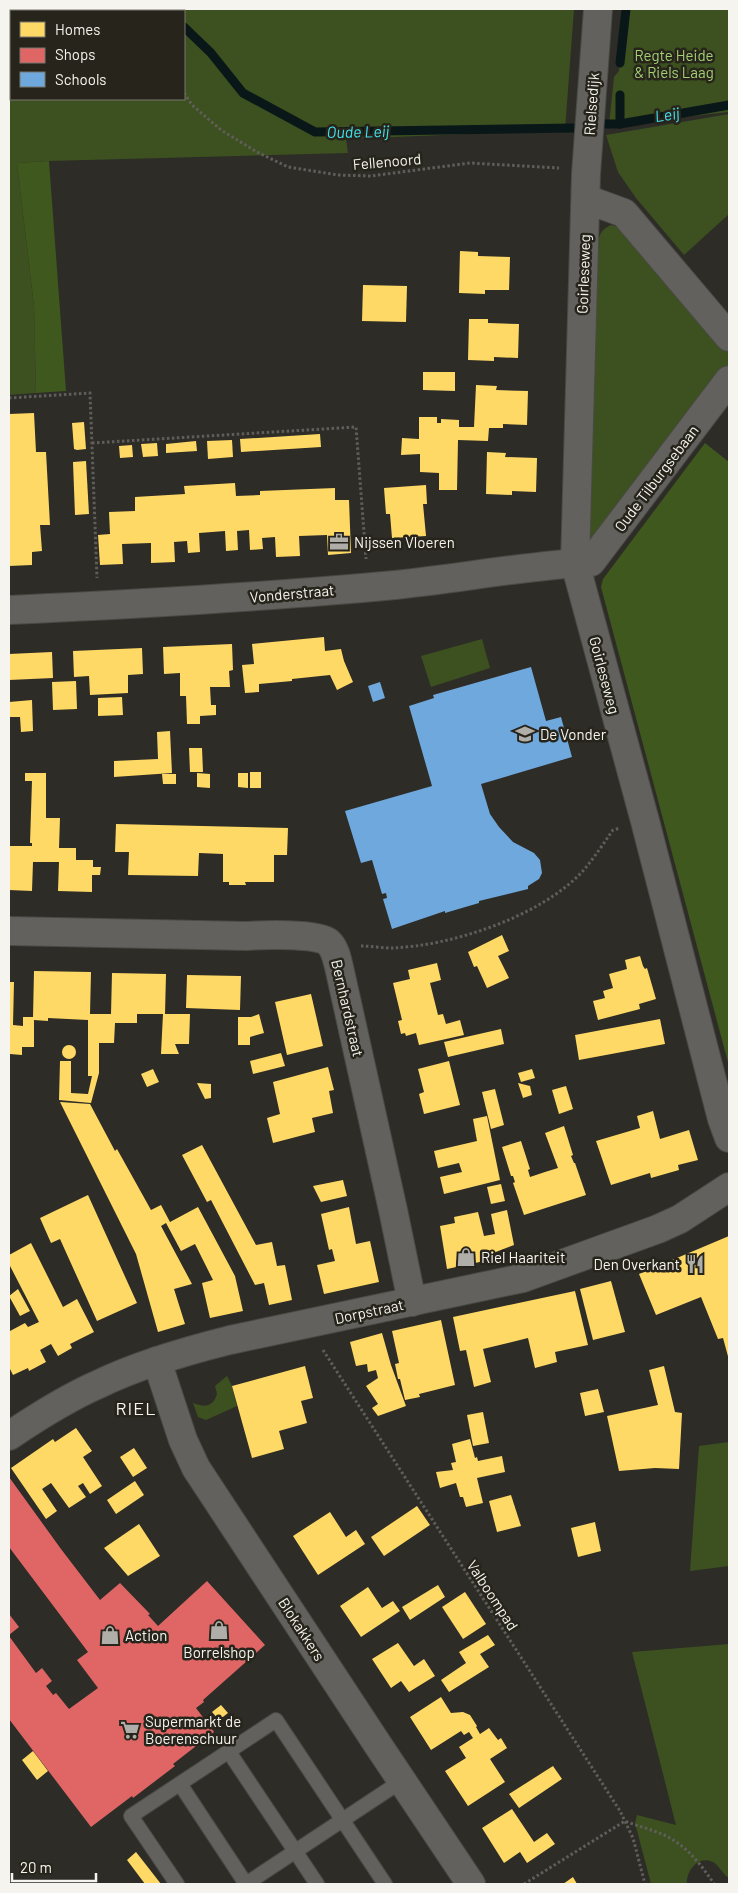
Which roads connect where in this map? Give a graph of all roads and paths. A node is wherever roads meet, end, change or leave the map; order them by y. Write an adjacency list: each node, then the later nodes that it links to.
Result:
1 (598, 9): 3 (street, Rielsedijk)
2 (185, 94): 3 (path, Fellenoord)
3 (586, 186): 4 (street); 8 (street, Goirleseweg)
4 (729, 337)
5 (729, 380): 8 (street, Oude Tilburgsebaan)
6 (9, 398): 7 (path)
7 (92, 443): 9 (path); 10 (path)
8 (575, 563): 9 (street, Vonderstraat); 12 (street, Goirleseweg)
9 (368, 587): 10 (street, Vonderstraat)
10 (98, 606): 11 (street, Vonderstraat)
11 (9, 610)
12 (645, 821): 14 (path); 15 (street, Goirleseweg)
13 (9, 932): 14 (street, Bernhardstraat)
14 (334, 949): 17 (street, Bernhardstraat)
15 (729, 1138)
16 (729, 1187): 17 (street, Dorpstraat)
17 (412, 1302): 18 (street, Dorpstraat)
18 (306, 1324): 19 (street, Dorpstraat); 25 (path, Valboompad)
19 (157, 1361): 20 (street, Dorpstraat); 22 (street, Blokakkers)
20 (9, 1436)
21 (229, 1752): 23 (lane); 24 (lane); 26 (lane)
22 (402, 1780): 24 (lane); 31 (street, Blokakkers)
23 (180, 1784): 27 (lane); 28 (lane)
24 (343, 1820): 26 (lane); 30 (lane)
25 (626, 1821): 32 (path); 33 (path, Valboompad); 34 (path)
26 (295, 1852): 28 (lane); 29 (lane)
27 (177, 1884)
28 (246, 1884)
29 (317, 1884)
30 (385, 1884)
31 (471, 1884)
32 (524, 1884)
33 (645, 1884)
34 (714, 1884)

